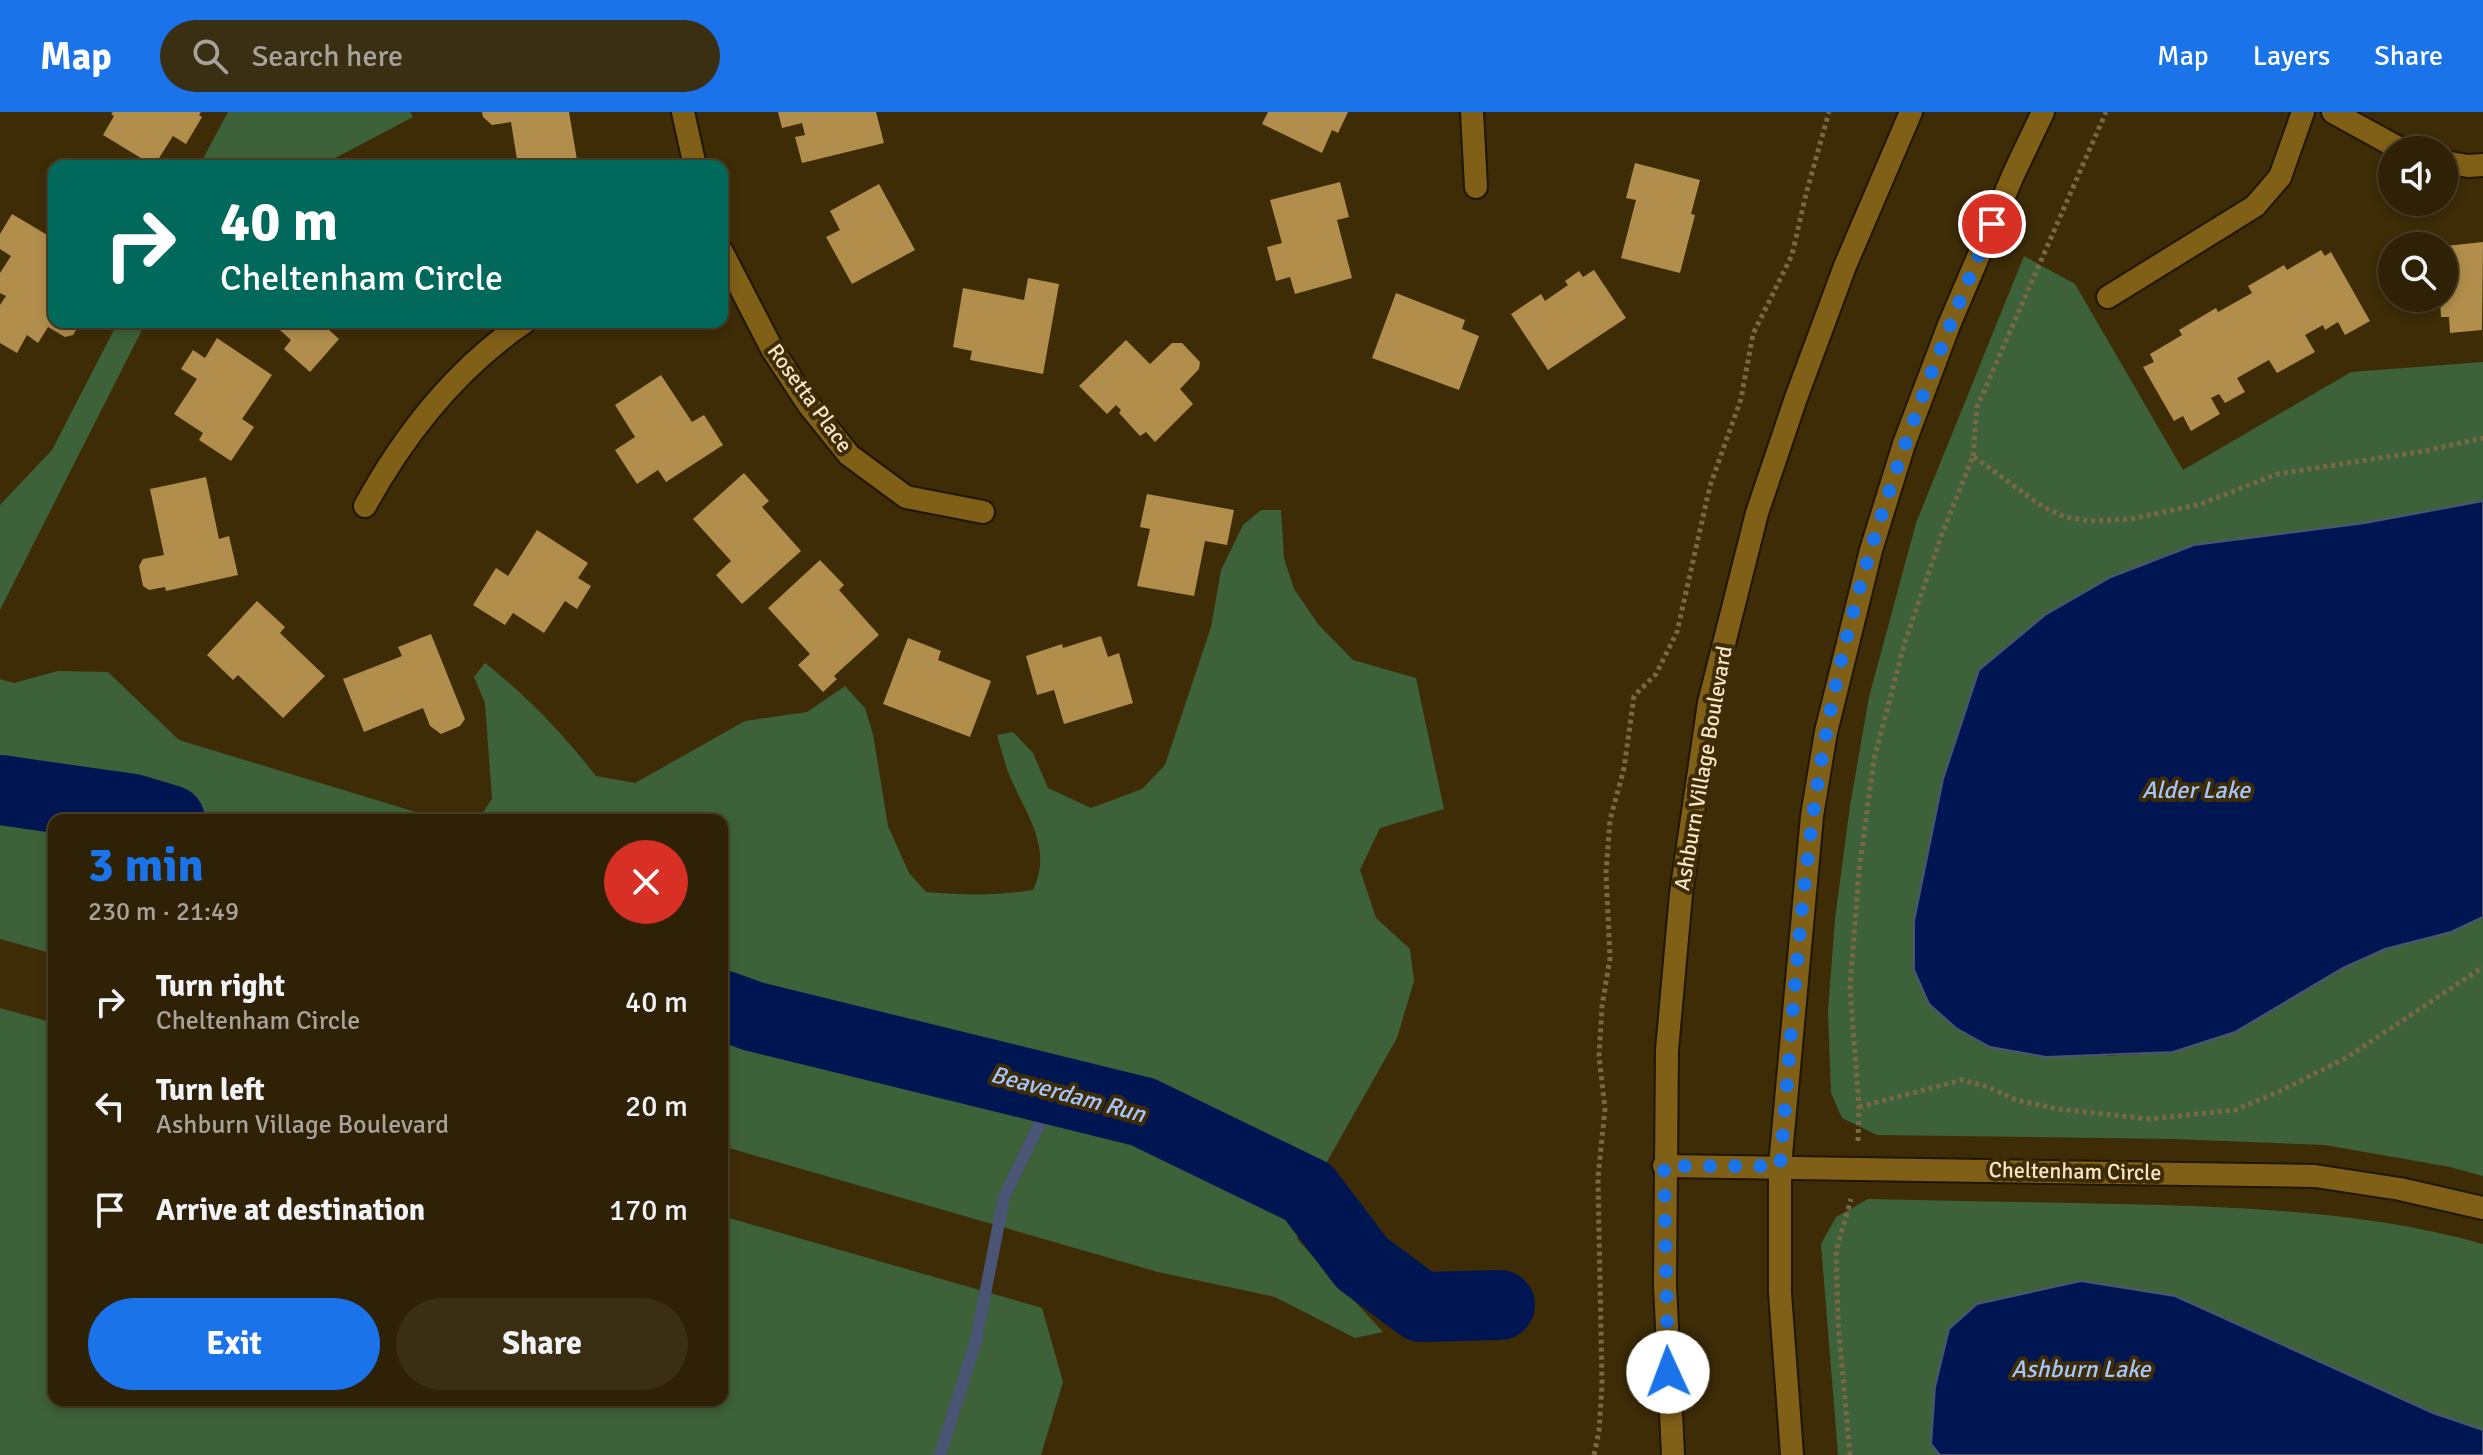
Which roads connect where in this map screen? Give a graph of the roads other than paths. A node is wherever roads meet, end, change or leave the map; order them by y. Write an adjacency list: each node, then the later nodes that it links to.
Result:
1 (683, 112): 8 (main road)
2 (1472, 112): 11 (main road)
3 (1911, 112): 17 (main road, Ashburn Village Boulevard)
4 (2043, 112): 18 (main road)
5 (2303, 112): 13 (main road)
6 (2333, 112): 7 (main road)
7 (2378, 137)
8 (694, 160)
9 (2458, 164): 10 (main road)
10 (2483, 165)
11 (1476, 187)
12 (728, 264): 16 (main road, Rosetta Place)
13 (2108, 297)
14 (518, 328): 15 (main road)
15 (365, 506)
16 (983, 512)
17 (1664, 1166): 18 (main road, Cheltenham Circle); 20 (main road, Ashburn Village Boulevard)
18 (1780, 1166): 19 (main road, Cheltenham Circle); 21 (main road)
19 (2483, 1208)
20 (1673, 1455)
21 (1792, 1455)

